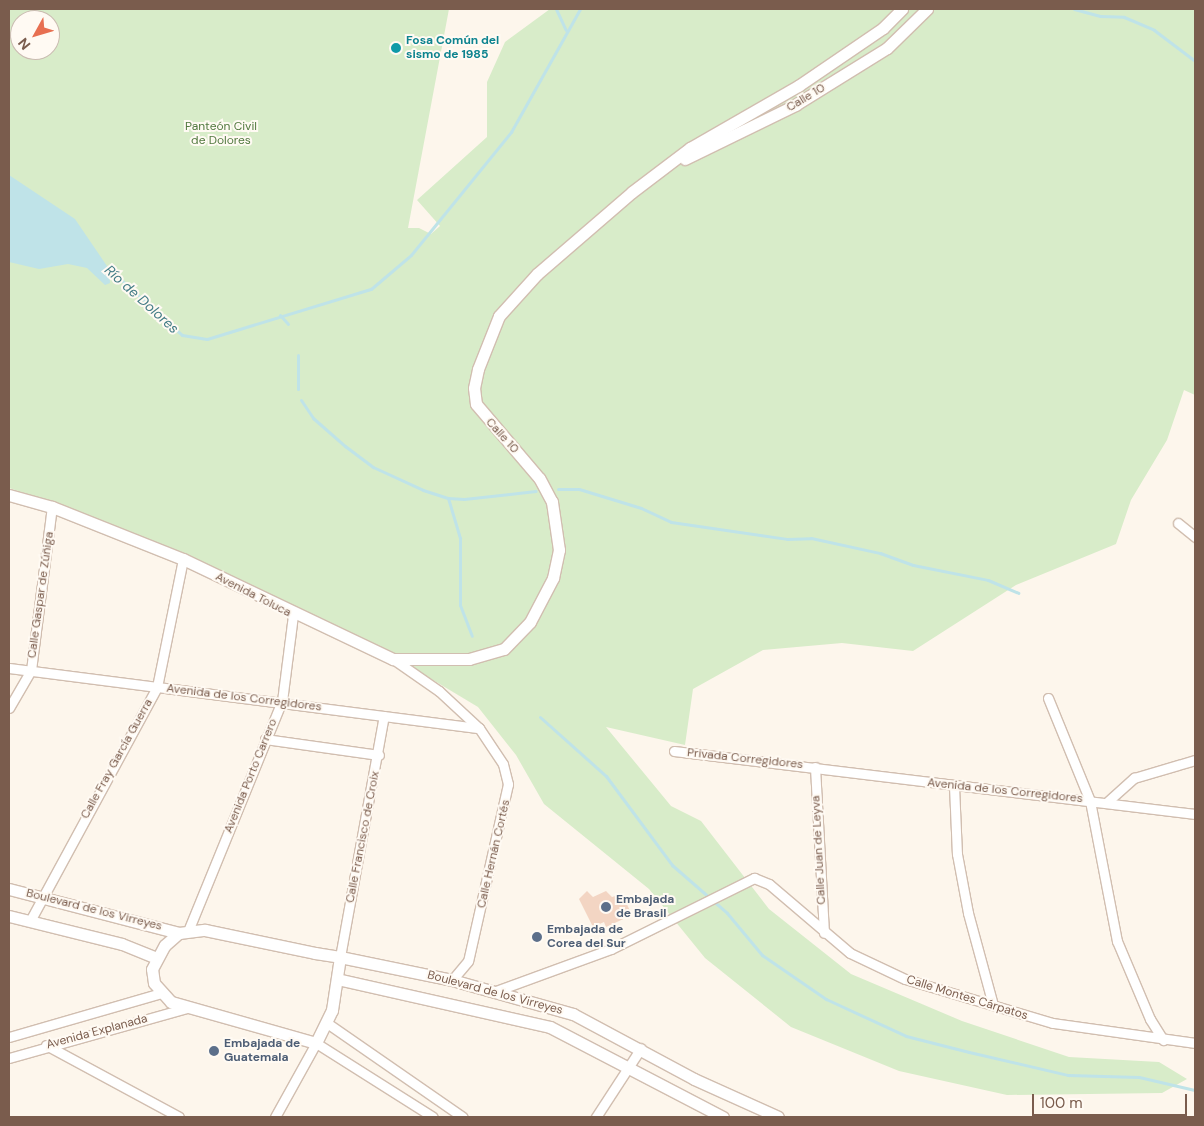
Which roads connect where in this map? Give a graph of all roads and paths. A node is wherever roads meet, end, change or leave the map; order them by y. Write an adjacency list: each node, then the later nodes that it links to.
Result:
1 (902, 9): 3 (street, Calle 10)
2 (927, 9): 3 (street, Calle 10)
3 (669, 165): 10 (street, Calle 10)
4 (9, 495): 5 (street, Avenida Toluca)
5 (52, 507): 8 (street, Avenida Toluca); 12 (street, Calle Gaspar de Zúñiga)
6 (1178, 523): 7 (street)
7 (1195, 536)
8 (183, 559): 9 (street, Avenida Toluca); 13 (street, Calle Fray García Guerra)
9 (293, 615): 10 (street, Avenida Toluca); 15 (street, Avenida Porto Carrero)
10 (392, 660): 18 (street, Avenida Toluca)
11 (9, 668): 12 (street, Avenida de los Corregidores)
12 (31, 670): 13 (street, Avenida de los Corregidores); 16 (street, Calle Gaspar de Zúñiga)
13 (157, 687): 15 (street, Avenida de los Corregidores); 29 (street, Calle Fray García Guerra)
14 (1048, 698): 25 (street)
15 (282, 701): 17 (street, Avenida de los Corregidores); 19 (street, Avenida Porto Carrero)
16 (9, 708)
17 (384, 716): 18 (street, Avenida de los Corregidores); 21 (street, Calle Francisco de Croix)
18 (479, 728): 37 (street, Calle Hernán Cortés)
19 (265, 739): 21 (street); 32 (street, Avenida Porto Carrero)
20 (674, 751): 23 (street, Privada Corregidores)
21 (379, 756): 34 (street, Calle Francisco de Croix)
22 (1195, 760): 26 (street)
23 (815, 767): 24 (street, Avenida de los Corregidores); 33 (street, Calle Juan de Leyva)
24 (954, 786): 25 (street, Avenida de los Corregidores); 40 (street)
25 (1090, 800): 26 (street, Avenida de los Corregidores); 44 (street)
26 (1106, 803): 27 (street, Avenida de los Corregidores)
27 (1195, 814)
28 (9, 890): 29 (street, Boulevard de los Virreyes)
29 (42, 896): 31 (street, Calle Fray García Guerra); 32 (street, Boulevard de los Virreyes)
30 (9, 916): 31 (street, Boulevard de los Virreyes)
31 (30, 921): 35 (street, Boulevard de los Virreyes)
32 (184, 932): 34 (street, Boulevard de los Virreyes); 35 (street)
33 (824, 933): 38 (street, Calle Montes Cárpatos); 40 (street, Calle Montes Cárpatos)
34 (340, 957): 36 (street); 37 (street, Boulevard de los Virreyes)
35 (156, 958): 39 (street)
36 (337, 979): 42 (street); 50 (street, Boulevard de los Virreyes)
37 (452, 980): 38 (street, Boulevard de los Virreyes)
38 (496, 991): 48 (street, Boulevard de los Virreyes)
39 (161, 993): 41 (street); 43 (street, Avenida Explanada)
40 (993, 1005): 44 (street, Calle Montes Cárpatos)
41 (187, 1008): 45 (street); 47 (street, Avenida Explanada)
42 (327, 1023): 45 (street); 54 (street)
43 (9, 1037)
44 (1162, 1040): 46 (street, Calle Montes Cárpatos)
45 (316, 1043): 52 (street); 53 (street)
46 (1195, 1043)
47 (46, 1045): 49 (street, Avenida Explanada); 51 (street)
48 (641, 1048): 50 (street); 57 (street, Boulevard de los Virreyes)
49 (9, 1058)
50 (630, 1066): 55 (street); 56 (street, Boulevard de los Virreyes)
51 (179, 1117)
52 (276, 1117)
53 (433, 1117)
54 (463, 1117)
55 (596, 1117)
56 (723, 1117)
57 (778, 1117)

